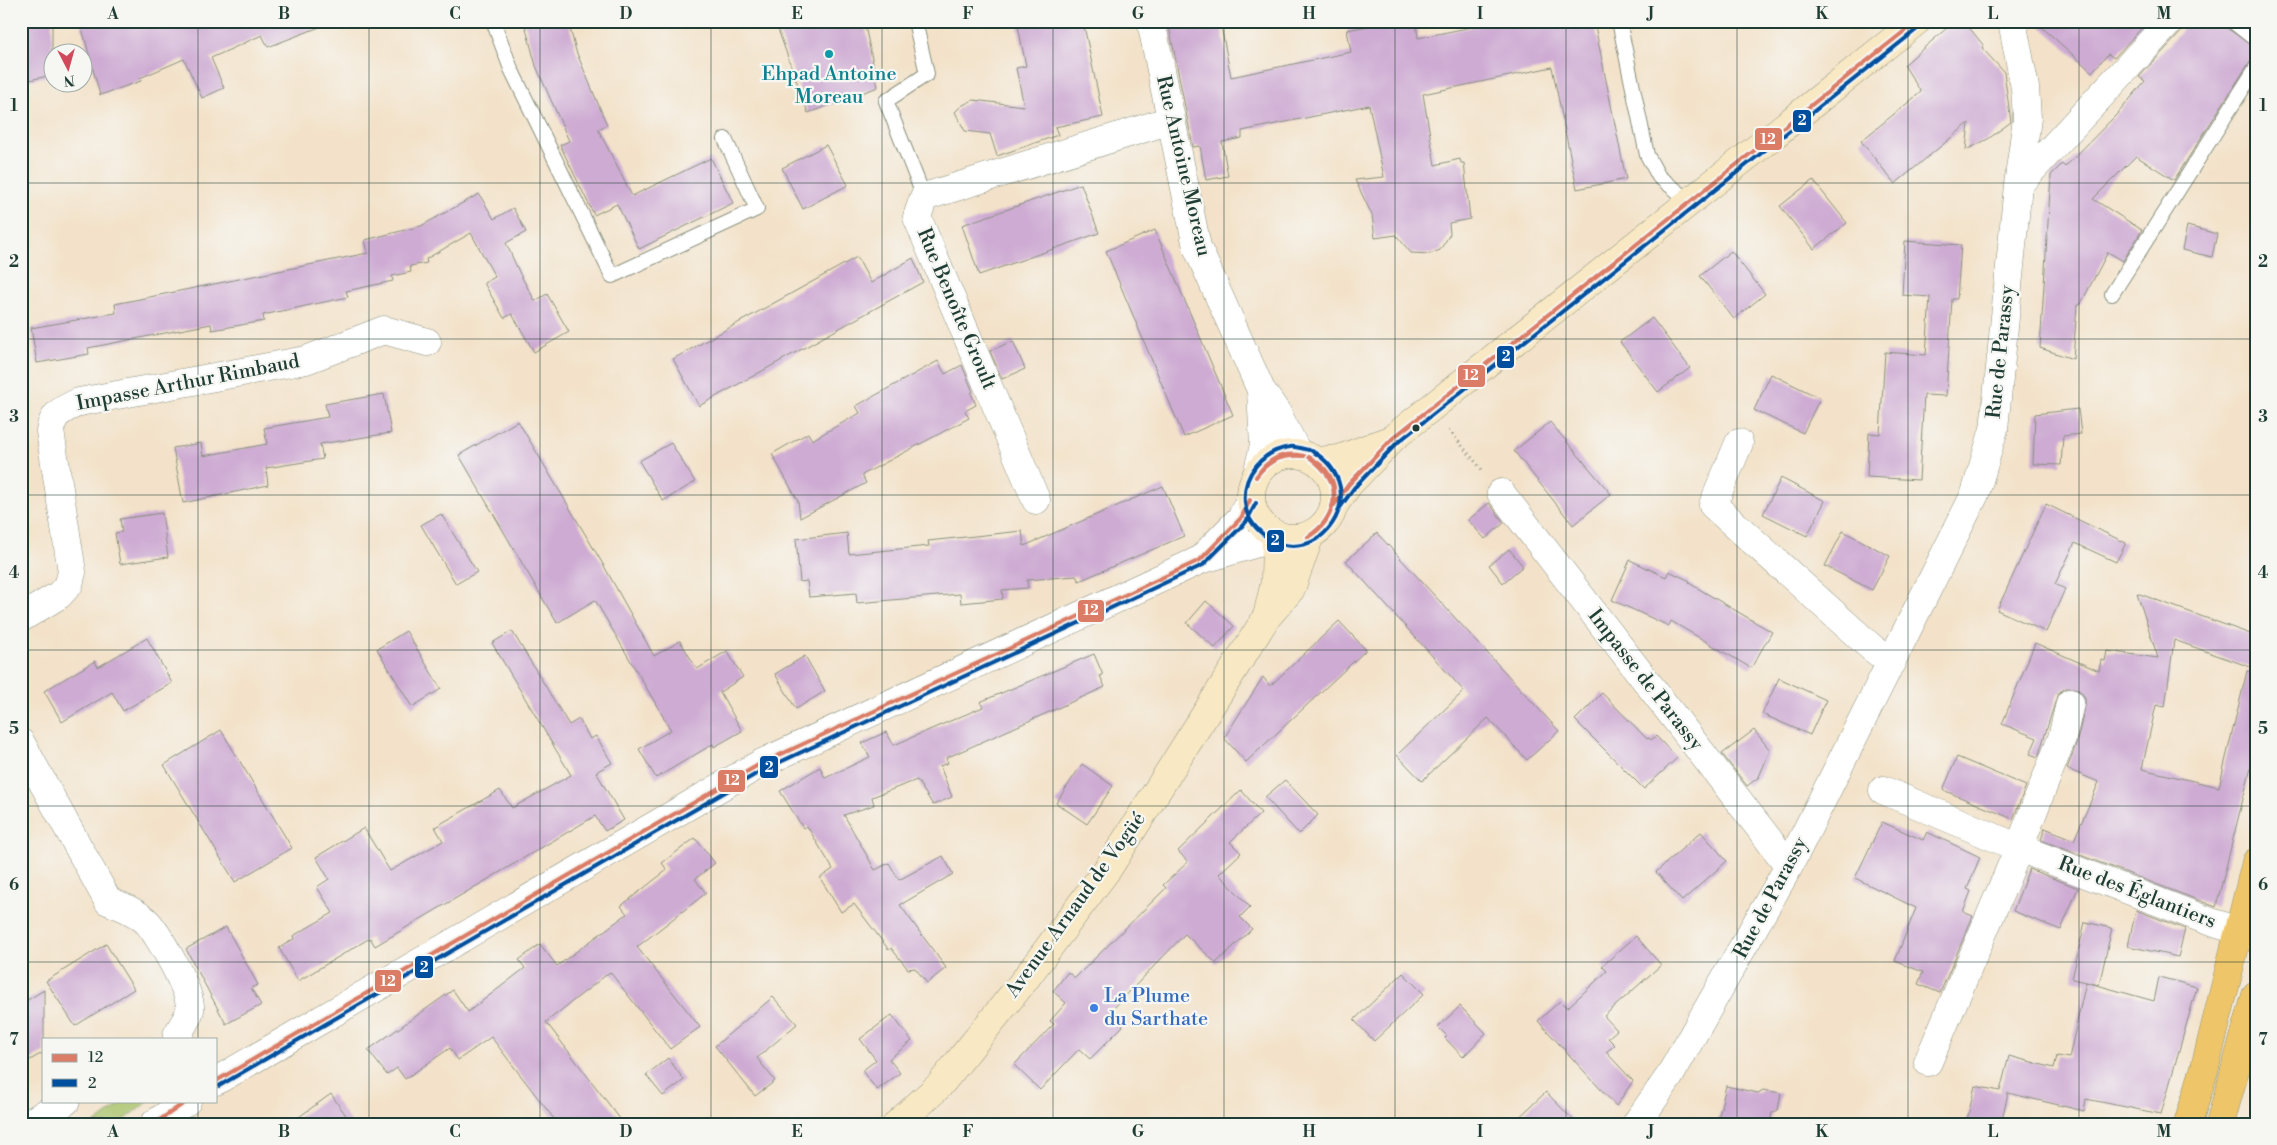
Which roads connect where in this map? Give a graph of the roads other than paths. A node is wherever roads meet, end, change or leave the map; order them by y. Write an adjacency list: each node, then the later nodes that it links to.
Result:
1 (493, 21): 12 (lane)
2 (916, 21): 14 (lane, Rue Benoîte Groult)
3 (1151, 21): 11 (street, Rue Antoine Moreau)
4 (1619, 21): 15 (lane)
5 (1918, 21): 15 (street, Avenue Arnaud de Vogüé)
6 (2012, 21): 13 (street, Rue de Parassy)
7 (2170, 21): 13 (street)
8 (2232, 21): 9 (lane)
9 (2256, 40)
10 (2256, 68): 16 (lane)
11 (1171, 120): 14 (street); 18 (street, Rue Antoine Moreau)
12 (725, 139)
13 (2018, 185): 32 (street, Rue de Parassy)
14 (924, 197): 24 (street, Rue Benoîte Groult)
15 (1691, 202): 19 (street, Avenue Arnaud de Vogüé)
16 (2112, 294)
17 (428, 342): 30 (street, Impasse Arthur Rimbaud)
18 (1261, 390): 21 (street, Rue Antoine Moreau); 22 (street, Rue Antoine Moreau)
19 (1393, 438): 21 (street, Avenue Arnaud de Vogüé); 26 (street, Avenue Arnaud de Vogüé)
20 (1739, 443): 32 (street)
21 (1308, 458): 22 (street, Avenue Arnaud de Vogüé); 26 (street)
22 (1258, 471): 25 (street)
23 (1501, 493): 38 (street, Impasse de Parassy)
24 (1036, 500)
25 (1250, 500): 27 (street); 29 (street)
26 (1334, 505): 28 (street, Avenue Arnaud de Vogüé)
27 (1275, 535): 28 (street); 29 (street); 31 (street, Avenue Arnaud de Vogüé)
28 (1310, 535): 31 (street, Avenue Arnaud de Vogüé)
29 (1200, 560): 43 (street)
30 (21, 618)
31 (1266, 618): 49 (street, Avenue Arnaud de Vogüé)
32 (1892, 663): 38 (street, Rue de Parassy)
33 (2070, 703): 36 (street)
34 (21, 743): 41 (street)
35 (1884, 790): 36 (street, Rue des Églantiers)
36 (2019, 848): 39 (street, Rue des Églantiers); 42 (street)
37 (2256, 862): 39 (main road)
38 (1790, 866): 50 (street, Rue de Parassy)
39 (2248, 933): 46 (main road)
40 (2256, 996): 51 (main road)
41 (176, 1037)
42 (1928, 1062)
43 (218, 1080)
44 (64, 1102): 47 (street)
45 (186, 1102): 48 (street)
46 (2192, 1123)
47 (28, 1124)
48 (154, 1124)
49 (898, 1124)
50 (1636, 1124)
51 (2220, 1124)

